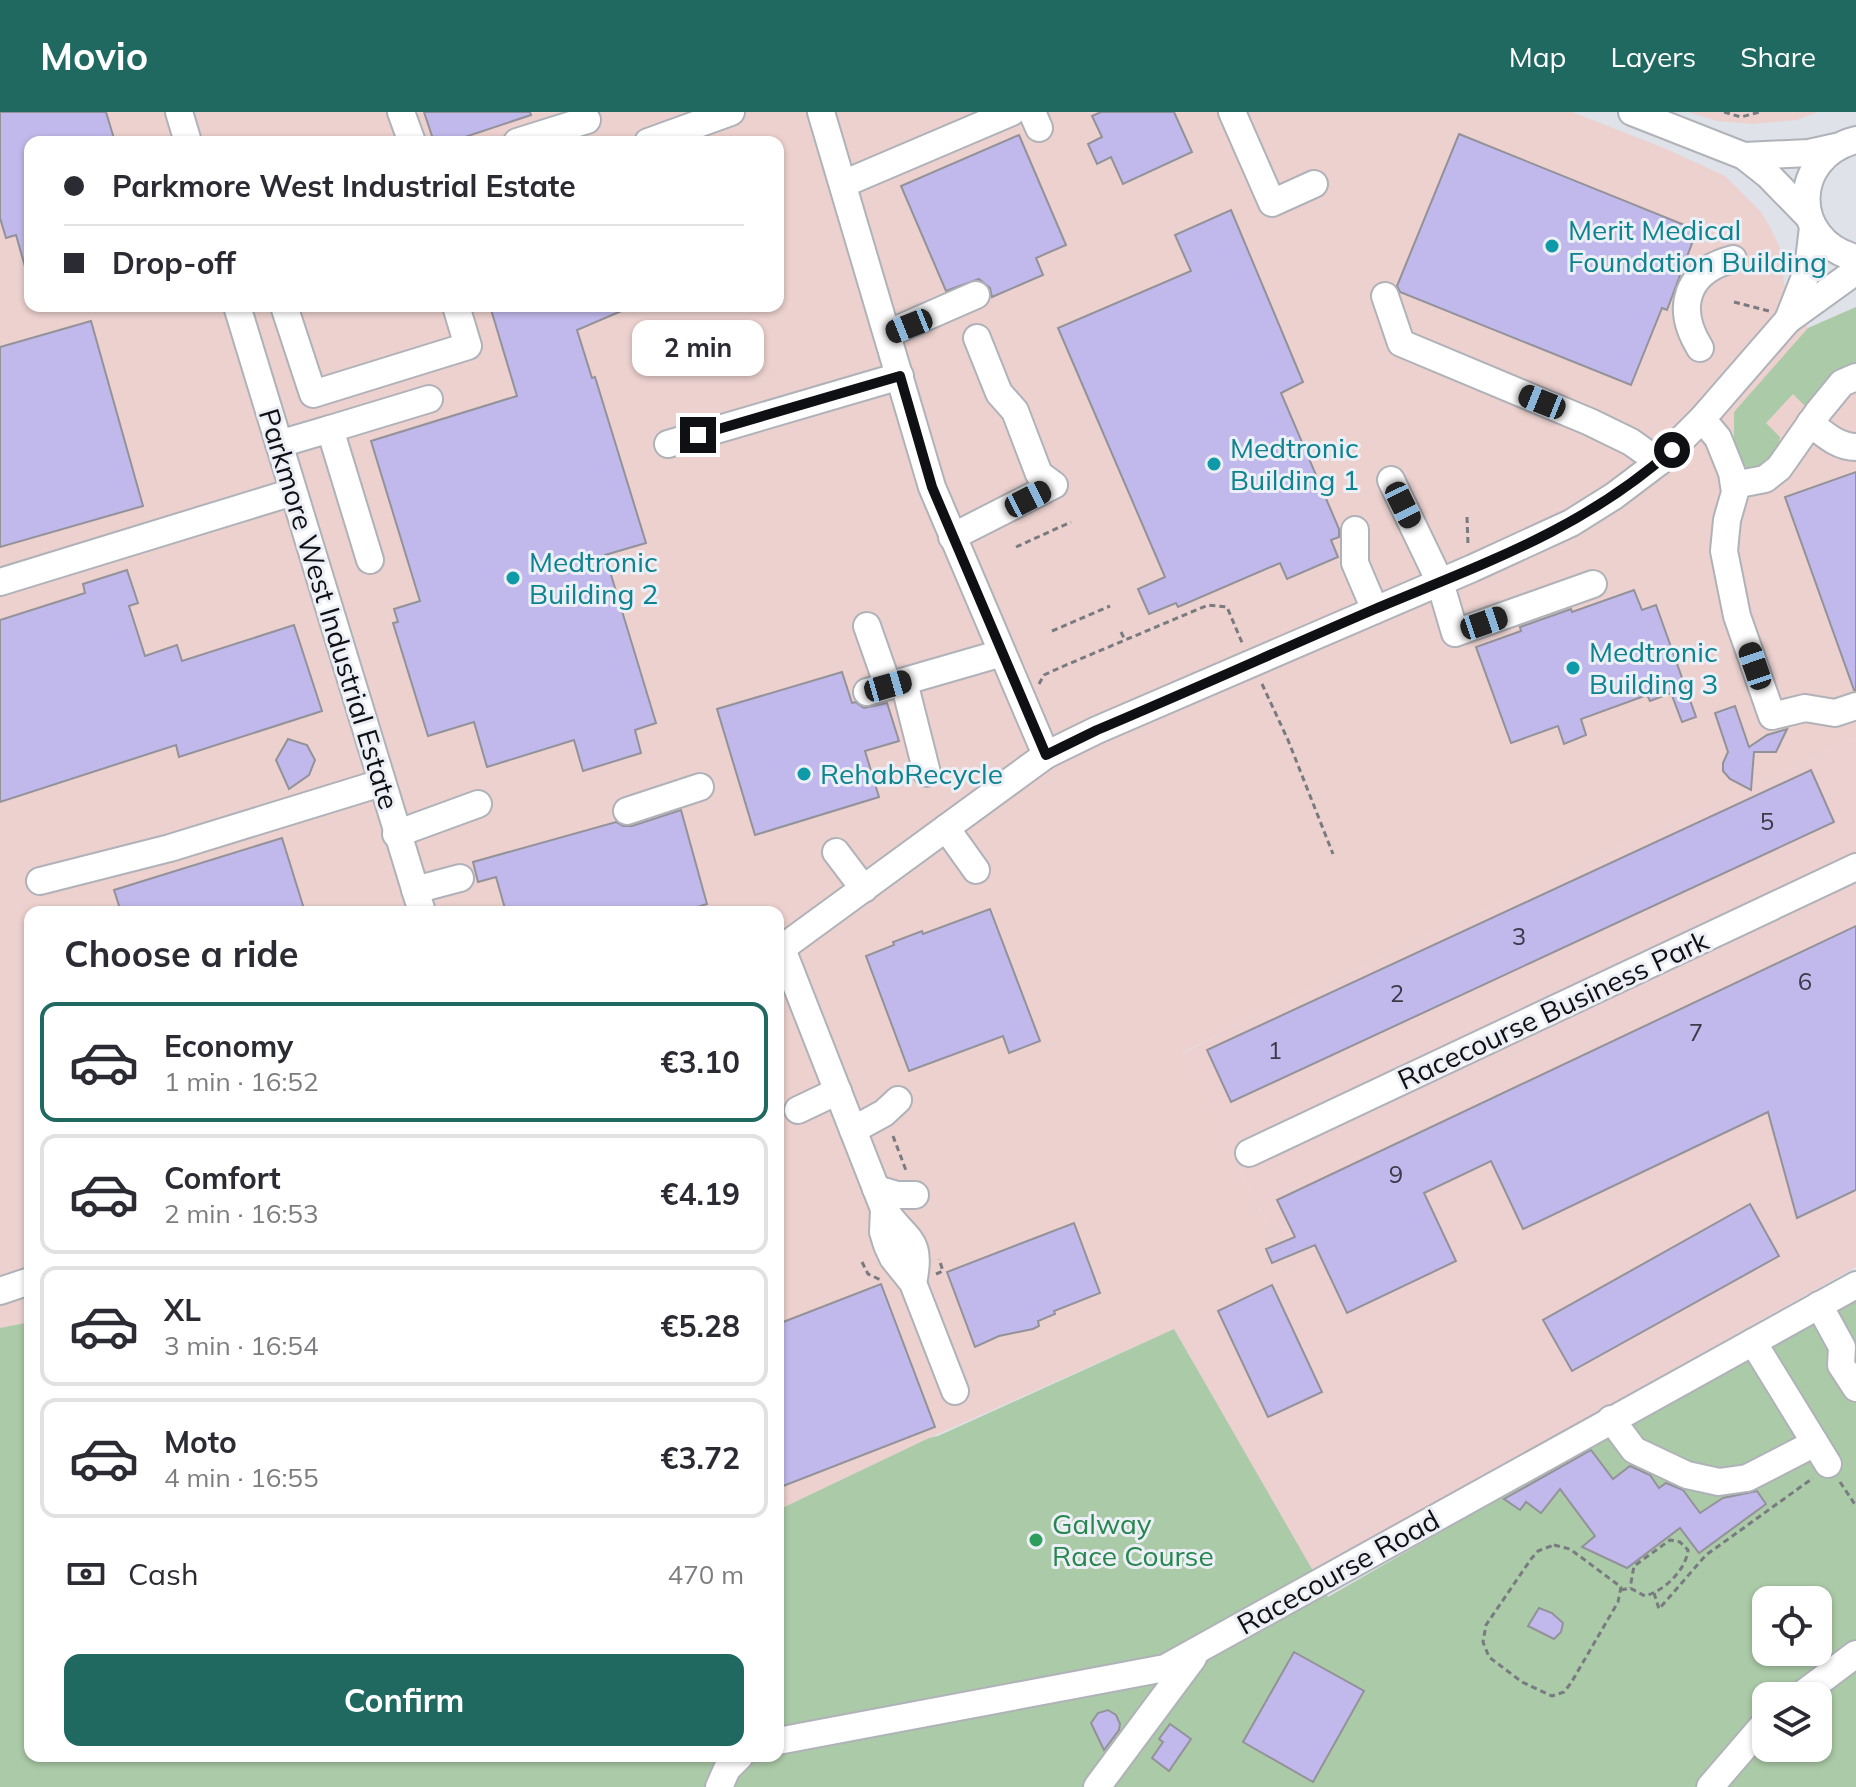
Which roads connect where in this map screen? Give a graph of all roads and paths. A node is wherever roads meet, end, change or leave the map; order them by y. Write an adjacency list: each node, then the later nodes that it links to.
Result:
1 (179, 112): 11 (street)
2 (401, 112): 12 (street)
3 (731, 112): 14 (street)
4 (821, 112): 17 (street)
5 (1012, 112): 17 (street)
6 (1232, 112): 18 (street)
7 (1632, 112): 16 (street)
8 (1724, 112): 9 (path)
9 (1760, 112)
10 (587, 120): 13 (street)
11 (186, 136)
12 (410, 136)
13 (536, 136)
14 (665, 136)
15 (1848, 140): 16 (street); 19 (street)
16 (1744, 156): 19 (street)
17 (843, 184): 30 (street)
18 (1314, 184)
19 (1811, 222): 20 (street); 29 (street)
20 (1856, 258)
21 (1733, 259): 32 (street)
22 (1856, 271): 29 (street)
23 (976, 295): 30 (street)
24 (1385, 296): 42 (street)
25 (1734, 302): 29 (path)
26 (239, 312): 39 (street, Parkmore West Industrial Estate)
27 (286, 312): 28 (street)
28 (458, 312)
29 (1788, 320): 36 (street)
30 (887, 334): 33 (street)
31 (977, 338): 49 (street)
32 (1700, 348)
33 (900, 376): 40 (street); 49 (street)
34 (1856, 377): 37 (street)
35 (429, 399): 38 (street)
36 (1702, 419): 42 (street); 44 (street)
37 (1810, 423): 41 (street); 44 (street)
38 (330, 429): 39 (street); 51 (street)
39 (279, 444): 45 (street, Parkmore West Industrial Estate)
40 (668, 444)
41 (1856, 447)
42 (1659, 462): 52 (street)
43 (1391, 480): 54 (street)
44 (1734, 485): 66 (street)
45 (293, 492): 53 (street); 69 (street, Parkmore West Industrial Estate)
46 (1467, 517): 52 (path)
47 (1071, 522): 50 (path)
48 (1355, 530): 57 (street)
49 (952, 537): 62 (street)
50 (1016, 547)
51 (370, 560)
52 (1473, 568): 54 (street)
53 (0, 582)
54 (1440, 582): 55 (street); 57 (street)
55 (1593, 584)
56 (1110, 606): 59 (path)
57 (1375, 610): 67 (street)
58 (867, 626): 65 (street)
59 (1052, 631)
60 (1121, 632): 61 (path)
61 (1125, 640)
62 (1002, 653): 65 (street); 67 (street)
63 (1063, 658): 64 (path)
64 (1066, 665)
65 (886, 687): 68 (street)
66 (1856, 706)
67 (1046, 755): 73 (street)
68 (927, 773)
69 (381, 783): 74 (street, Parkmore West Industrial Estate); 79 (street)
70 (700, 787): 72 (street)
71 (478, 804): 74 (street)
72 (627, 811)
73 (946, 828): 77 (street); 80 (street)
74 (396, 834): 81 (street, Parkmore West Industrial Estate)
75 (836, 852): 80 (street)
76 (1856, 867): 88 (street, Racecourse Business Park)
77 (976, 870)
78 (460, 878): 81 (street)
79 (40, 881)
80 (864, 889): 82 (street)
81 (418, 901)
82 (784, 947)
83 (784, 960): 84 (street)
84 (838, 1091): 86 (street); 87 (street)
85 (898, 1100): 87 (street)
86 (798, 1110)
87 (853, 1130): 90 (street)
88 (1249, 1153)
89 (915, 1195): 90 (street)
90 (880, 1199): 97 (street)
91 (24, 1282): 92 (street)
92 (2, 1284)
93 (1856, 1285): 94 (street, Racecourse Road)
94 (1819, 1305): 95 (street, Racecourse Road); 96 (street)
95 (1753, 1342): 98 (street, Racecourse Road); 99 (street)
96 (1856, 1388)
97 (955, 1391)
98 (1611, 1419): 99 (street); 104 (street, Racecourse Road)
99 (1824, 1458): 100 (path); 103 (path)
100 (1856, 1506)
101 (1630, 1588): 102 (path); 103 (path); 103 (path)
102 (1621, 1590): 102 (path)
103 (1654, 1593)
104 (1200, 1650): 108 (street, Racecourse Road); 111 (street)
105 (1856, 1654): 106 (street)
106 (1819, 1682)
107 (1752, 1736): 112 (street)
108 (784, 1740)
109 (734, 1762): 110 (street)
110 (719, 1787)
111 (1097, 1787)
112 (1710, 1787)

